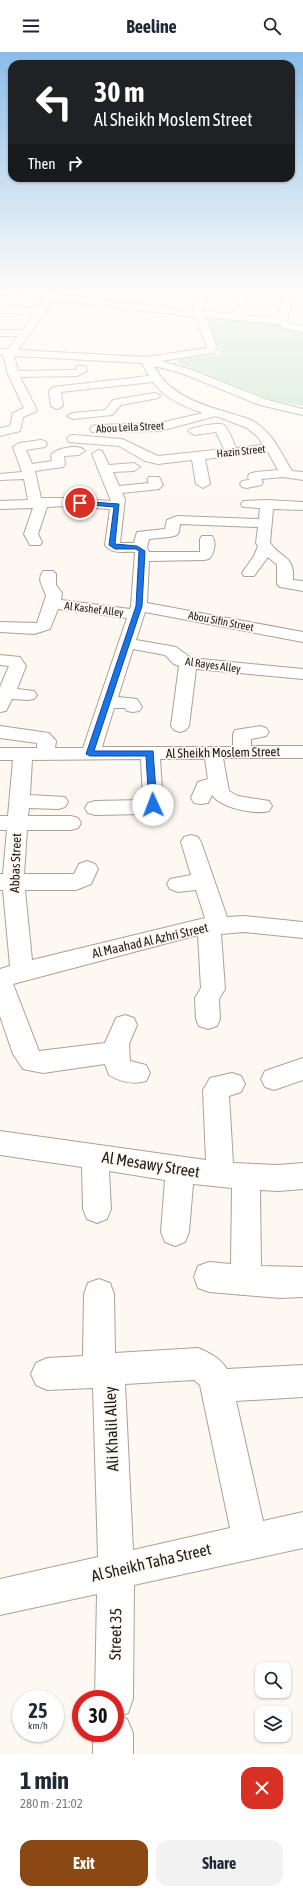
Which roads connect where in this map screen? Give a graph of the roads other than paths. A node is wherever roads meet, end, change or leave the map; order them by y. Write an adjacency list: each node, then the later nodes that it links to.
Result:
1 (81, 371): 4 (street)
2 (152, 371): 5 (street)
3 (186, 371): 12 (street)
4 (13, 374): 17 (street)
5 (156, 378): 6 (street); 13 (street)
6 (139, 380): 7 (street); 9 (street)
7 (151, 393): 8 (street); 10 (street); 10 (street)
8 (165, 404)
9 (57, 406)
10 (113, 406): 14 (street)
11 (178, 412): 15 (street)
12 (303, 412)
13 (215, 413): 15 (street, Abou Leila Street); 23 (street)
14 (73, 416)
15 (191, 420): 18 (street, Abou Leila Street)
16 (32, 424): 17 (street)
17 (16, 425): 19 (street)
18 (160, 427): 21 (street); 21 (street, Abou Leila Street)
19 (0, 432)
20 (186, 433): 25 (street)
21 (122, 443): 26 (street, Hazin Street); 27 (street)
22 (41, 444): 29 (street)
23 (271, 448): 25 (street, Hazin Street); 30 (street, Hazin Street)
24 (79, 451): 29 (street)
25 (232, 452): 26 (street, Hazin Street)
26 (201, 453): 35 (street)
27 (103, 459): 28 (street); 38 (street)
28 (134, 467)
29 (30, 474): 31 (street); 33 (street); 39 (street)
30 (285, 475): 32 (street); 36 (street)
31 (62, 476)
32 (303, 476)
33 (3, 477)
34 (154, 480): 38 (street)
35 (202, 484)
36 (247, 484)
37 (161, 496): 38 (street)
38 (117, 498): 39 (street); 48 (street)
39 (38, 503): 42 (street); 46 (street)
40 (248, 504): 41 (street)
41 (266, 504): 43 (street); 44 (street)
42 (0, 505)
43 (303, 506)
44 (264, 524): 47 (street); 48 (street)
45 (207, 539): 48 (street)
46 (35, 542)
47 (270, 551): 49 (street); 50 (street); 52 (street)
48 (141, 552): 55 (street)
49 (297, 556)
50 (249, 573)
51 (48, 574): 54 (street)
52 (303, 586)
53 (176, 596): 56 (street)
54 (51, 603): 55 (street, Al Kashef Alley); 57 (street)
55 (138, 610): 56 (street, Abou Sifin Street); 59 (street)
56 (169, 611): 58 (street, Abou Sifin Street)
57 (0, 627)
58 (303, 637)
59 (127, 644): 61 (street, Al Rayes Alley); 65 (street)
60 (0, 660): 63 (street)
61 (188, 663): 62 (street, Al Rayes Alley); 67 (street)
62 (303, 674)
63 (4, 690): 64 (street)
64 (28, 695)
65 (107, 702): 66 (street); 77 (street)
66 (133, 707)
67 (180, 726)
68 (0, 732): 76 (street)
69 (260, 732): 70 (street)
70 (242, 752): 71 (street, Al Sheikh Moslem Street); 73 (street, Al Sheikh Moslem Street)
71 (303, 752)
72 (150, 753): 73 (street, Al Sheikh Moslem Street); 77 (street, Al Sheikh Moslem Street); 83 (street)
73 (213, 753): 78 (street)
74 (0, 754): 75 (street, Al Sheikh Moslem Street)
75 (23, 754): 76 (street, Al Sheikh Moslem Street); 80 (street, Abbas Street)
76 (45, 754): 77 (street, Al Sheikh Moslem Street)
77 (90, 754)
78 (218, 786): 79 (street); 82 (street)
79 (201, 798)
80 (19, 801): 81 (street); 84 (street, Abbas Street)
81 (58, 802)
82 (262, 806)
83 (96, 808)
84 (8, 823): 85 (street); 89 (street, Abbas Street)
85 (71, 823)
86 (191, 842): 88 (street)
87 (86, 869): 89 (street)
88 (204, 881): 90 (street); 91 (street)
89 (6, 882): 93 (street, Abbas Street)
90 (178, 884)
91 (214, 925): 92 (street, Al Maahad Al Azhri Street); 93 (street, Al Maahad Al Azhri Street); 95 (street)
92 (303, 930)
93 (11, 977): 94 (street, Al Maahad Al Azhri Street); 97 (street, Abbas Street)
94 (0, 978)
95 (208, 1019)
96 (125, 1025): 97 (street)
97 (118, 1052): 99 (street)
98 (303, 1069): 100 (street)
99 (137, 1073)
100 (274, 1079)
101 (232, 1084): 105 (street)
102 (0, 1143): 103 (street, Al Mesawy Street)
103 (95, 1156): 104 (street, Al Mesawy Street); 107 (street)
104 (180, 1169): 105 (street, Al Mesawy Street); 108 (street)
105 (233, 1176): 106 (street, Al Mesawy Street); 110 (street)
106 (303, 1176)
107 (97, 1209)
108 (175, 1232)
109 (209, 1277): 110 (street)
110 (246, 1280): 111 (street)
111 (303, 1282)
112 (99, 1294): 113 (street)
113 (106, 1372): 114 (street); 116 (street, Ali Khalil Alley); 119 (street, Ali Khalil Alley)
114 (47, 1374)
115 (303, 1381): 116 (street)
116 (216, 1386): 118 (street, Ali Khalil Alley)
117 (303, 1530): 118 (street, Al Sheikh Taha Street)
118 (250, 1540): 119 (street, Al Sheikh Taha Street)
119 (116, 1570): 120 (street, Al Sheikh Taha Street); 121 (street, Street 35)
120 (0, 1597)
121 (114, 1690)
122 (113, 1742): 123 (street)
123 (113, 1754)

